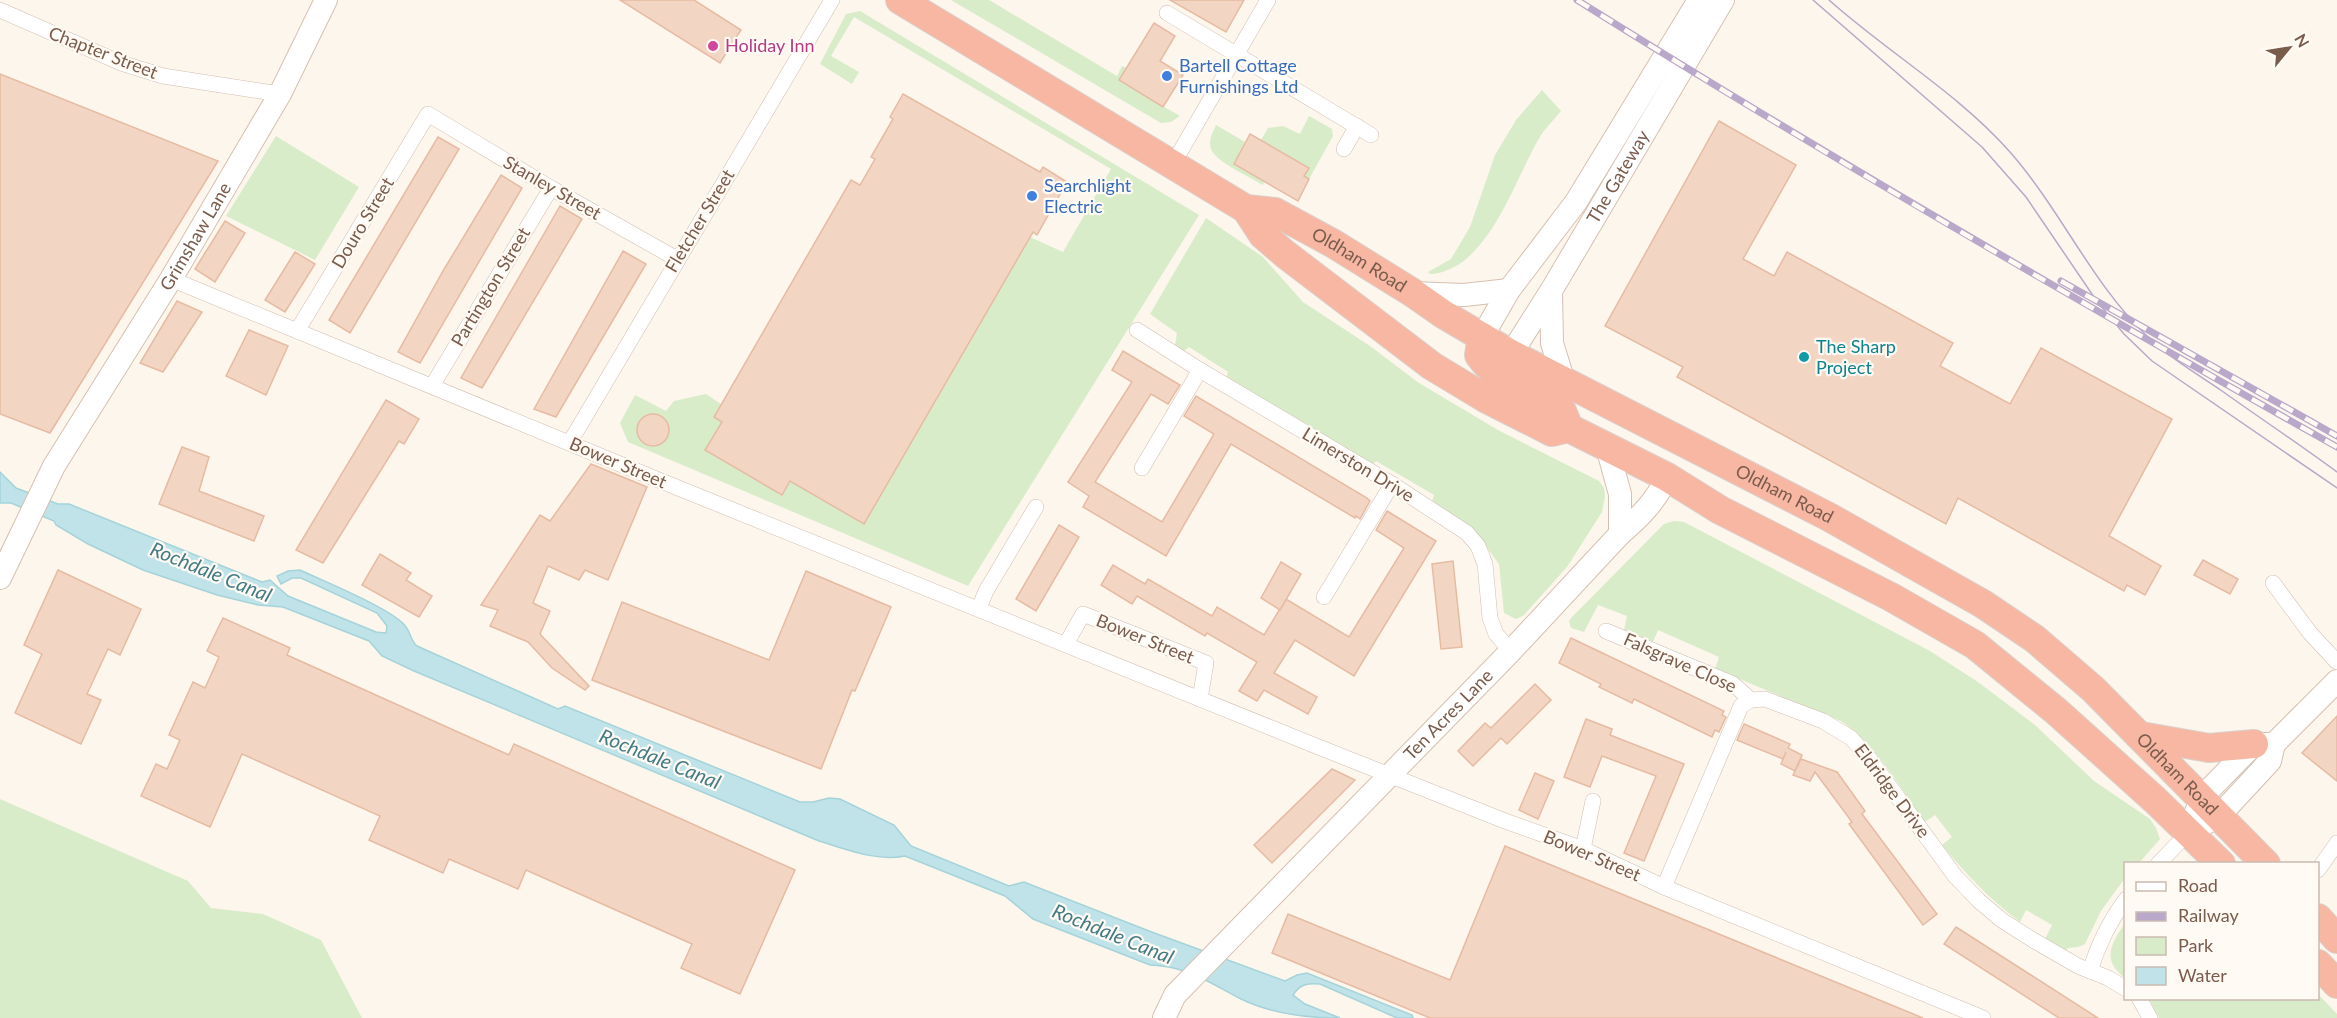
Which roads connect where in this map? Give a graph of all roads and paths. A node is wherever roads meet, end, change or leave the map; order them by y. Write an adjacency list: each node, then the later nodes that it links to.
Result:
1 (3, 0): 8 (street)
2 (326, 0): 12 (street, Grimshaw Lane)
3 (832, 0): 20 (street, Fletcher Street)
4 (900, 0): 17 (highway, Oldham Road)
5 (1269, 0): 11 (street)
6 (1699, 0): 22 (street, The Gateway)
7 (1723, 0): 23 (street, The Gateway)
8 (0, 6)
9 (0, 10): 12 (street, Chapter Street)
10 (1167, 13): 11 (street)
11 (1236, 54): 14 (street); 17 (street)
12 (280, 94): 21 (street, Grimshaw Lane)
13 (428, 114): 18 (street, Stanley Street); 26 (street, Douro Street)
14 (1357, 126): 15 (street); 16 (street)
15 (1371, 135)
16 (1344, 149)
17 (1173, 164): 19 (highway, Oldham Road)
18 (551, 188): 20 (street, Stanley Street); 31 (street, Partington Street)
19 (1246, 209): 24 (highway, Oldham Road); 29 (highway, Oldham Road)
20 (677, 259): 32 (street, Fletcher Street)
21 (171, 279): 26 (street, Bower Street); 40 (street, Grimshaw Lane)
22 (1509, 290): 24 (street); 27 (street, The Gateway)
23 (1551, 291): 29 (street, The Gateway); 30 (street)
24 (1413, 293): 27 (highway, Oldham Road)
25 (1137, 330): 28 (street, Limerston Drive)
26 (297, 331): 31 (street, Bower Street)
27 (1482, 338): 29 (highway, Oldham Road)
28 (1200, 370): 35 (street); 37 (street, Limerston Drive)
29 (1498, 376): 30 (highway, Oldham Road); 34 (highway, Oldham Road)
30 (1563, 379): 33 (highway, Oldham Road)
31 (432, 386): 32 (street, Bower Street)
32 (570, 442): 43 (street, Bower Street)
33 (1685, 442): 36 (highway); 51 (highway, Oldham Road)
34 (1607, 447): 36 (highway, Oldham Road); 39 (street)
35 (1142, 468)
36 (1668, 477): 39 (street, Ten Acres Lane); 56 (highway, Oldham Road)
37 (1392, 484): 42 (street); 46 (street, Limerston Drive)
38 (1036, 507): 43 (street)
39 (1620, 534): 46 (street, Ten Acres Lane)
40 (0, 578)
41 (2274, 583): 47 (street)
42 (1324, 597)
43 (979, 608): 45 (street, Bower Street)
44 (1606, 630): 50 (street, Falsgrave Close)
45 (1066, 644): 49 (street, Bower Street); 49 (street, Bower Street)
46 (1511, 651): 53 (street, Ten Acres Lane)
47 (2337, 662)
48 (2337, 681): 52 (street)
49 (1200, 699): 53 (street, Bower Street)
50 (1750, 700): 63 (street); 68 (street, Eldridge Drive)
51 (2141, 736): 52 (highway); 55 (highway, Oldham Road)
52 (2264, 744): 55 (street)
53 (1390, 776): 58 (street, Bower Street); 72 (street, Ten Acres Lane)
54 (1593, 801): 58 (street)
55 (2210, 807): 56 (street); 61 (highway, Oldham Road)
56 (2189, 832): 59 (street); 60 (highway, Oldham Road)
57 (2337, 843): 62 (street)
58 (1583, 849): 63 (street, Bower Street)
59 (2160, 862)
60 (2219, 862)
61 (2264, 862)
62 (2319, 869)
63 (1664, 887): 73 (street, Bower Street)
64 (2124, 902): 68 (street)
65 (2319, 919): 66 (highway)
66 (2337, 939)
67 (2319, 964): 69 (highway)
68 (2090, 971): 70 (street, Eldridge Drive)
69 (2337, 984)
70 (2124, 988)
71 (2140, 1000): 74 (street)
72 (1164, 1018)
73 (1983, 1018)
74 (2150, 1018)

